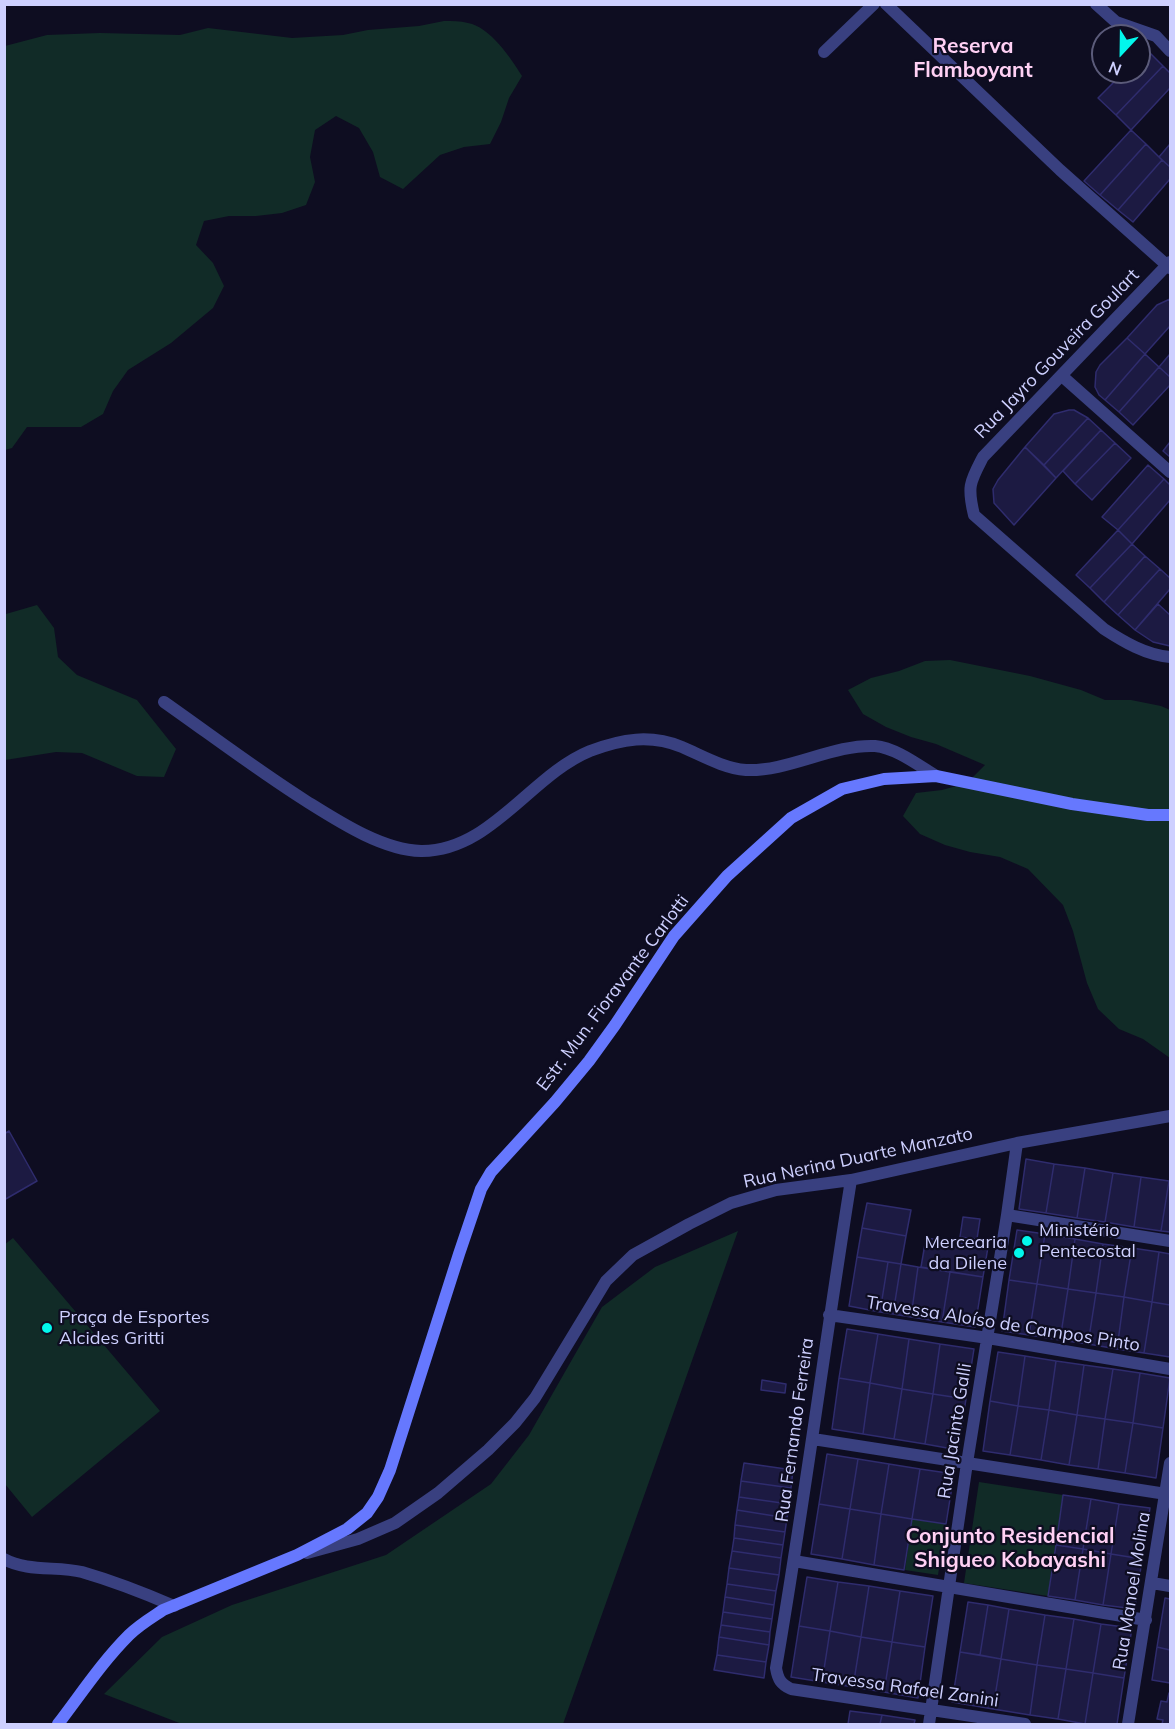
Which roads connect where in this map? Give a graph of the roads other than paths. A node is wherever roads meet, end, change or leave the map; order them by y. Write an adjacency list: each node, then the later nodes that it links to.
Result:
1 (874, 4): 5 (street)
2 (886, 4): 6 (street)
3 (1096, 4): 4 (street)
4 (1170, 51)
5 (824, 52)
6 (1169, 265): 7 (street, Rua Jayro Gouveira Goulart)
7 (1062, 376): 8 (street); 9 (street, Rua Jayro Gouveira Goulart)
8 (1170, 472)
9 (1170, 657)
10 (164, 702): 11 (street)
11 (936, 776): 12 (street, Estr. Mun. Fioravante Carlotti); 25 (street, Estr. Mun. Fioravante Carlotti)
12 (1170, 815)
13 (1170, 1116): 14 (street, Rua Nerina Duarte Manzato)
14 (1017, 1143): 15 (street, Rua Nerina Duarte Manzato); 16 (street, Rua Jacinto Galli)
15 (851, 1180): 18 (street, Rua Fernando Ferreira); 25 (street, Rua Nerina Duarte Manzato)
16 (1007, 1215): 17 (street); 19 (street, Rua Jacinto Galli)
17 (1170, 1241)
18 (829, 1316): 19 (street, Travessa Aloíso de Campos Pinto); 21 (street, Rua Fernando Ferreira)
19 (988, 1338): 20 (street, Travessa Aloíso de Campos Pinto); 22 (street, Rua Jacinto Galli)
20 (1170, 1369)
21 (813, 1438): 22 (street); 27 (street, Rua Fernando Ferreira)
22 (967, 1463): 24 (street); 30 (street, Rua Jacinto Galli)
23 (1170, 1463): 24 (street, Rua Manoel Molina)
24 (1166, 1494): 28 (street, Rua Manoel Molina)
25 (297, 1555): 31 (street, Estr. Mun. Fioravante Carlotti)
26 (4, 1559): 31 (street)
27 (794, 1562): 30 (street); 33 (street, Rua Fernando Ferreira)
28 (1152, 1583): 29 (street); 32 (street, Rua Manoel Molina)
29 (1170, 1586)
30 (949, 1587): 32 (street); 34 (street, Rua Jacinto Galli)
31 (174, 1606): 35 (street, Estr. Mun. Fioravante Carlotti)
32 (1146, 1620): 38 (street, Rua Manoel Molina)
33 (782, 1684): 34 (street, Travessa Rafael Zanini)
34 (932, 1710): 36 (street, Rua Jacinto Galli); 37 (street, Travessa Rafael Zanini)
35 (58, 1725)
36 (929, 1725)
37 (1025, 1725)
38 (1128, 1725)

